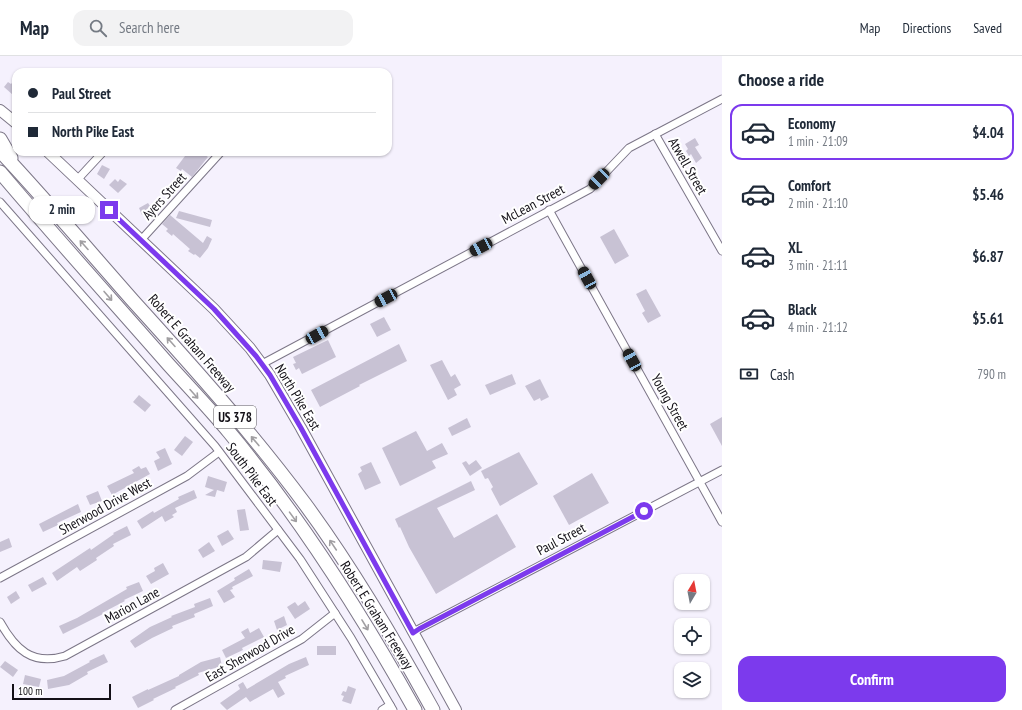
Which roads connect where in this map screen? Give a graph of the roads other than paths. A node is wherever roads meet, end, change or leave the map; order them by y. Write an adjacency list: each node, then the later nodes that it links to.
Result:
1 (722, 99): 4 (street, McLean Street)
2 (0, 110): 3 (street)
3 (12, 120)
4 (655, 134): 14 (street, McLean Street); 16 (street, Atwell Street)
5 (0, 139): 11 (highway)
6 (0, 151): 11 (highway, Robert E Graham Freeway / US 378)
7 (52, 156): 12 (street, North Pike East)
8 (99, 156): 12 (street)
9 (217, 156): 15 (street, Ayers Street)
10 (0, 172): 30 (highway, Robert E Graham Freeway / US 378, one-way to 30)
11 (19, 172): 31 (highway, Robert E Graham Freeway / US 378, one-way to 11)
12 (77, 180): 15 (street, North Pike East)
13 (0, 202): 18 (street, South Pike East)
14 (549, 210): 17 (street, McLean Street); 20 (street, Young Street)
15 (141, 240): 17 (street, North Pike East)
16 (722, 251)
17 (262, 364): 26 (street, North Pike East)
18 (219, 452): 22 (street, South Pike East); 23 (street, Sherwood Drive West)
19 (722, 470): 20 (street, Paul Street)
20 (700, 482): 21 (street, Young Street); 26 (street, Paul Street)
21 (722, 522)
22 (278, 530): 24 (street, South Pike East); 25 (street, Marion Lane)
23 (0, 578)
24 (335, 613): 27 (street, South Pike East); 28 (street, East Sherwood Drive)
25 (0, 622)
26 (413, 633): 32 (street, North Pike East)
27 (391, 708): 29 (street)
28 (175, 710)
29 (382, 710)
30 (415, 710)
31 (433, 710)
32 (456, 710)

